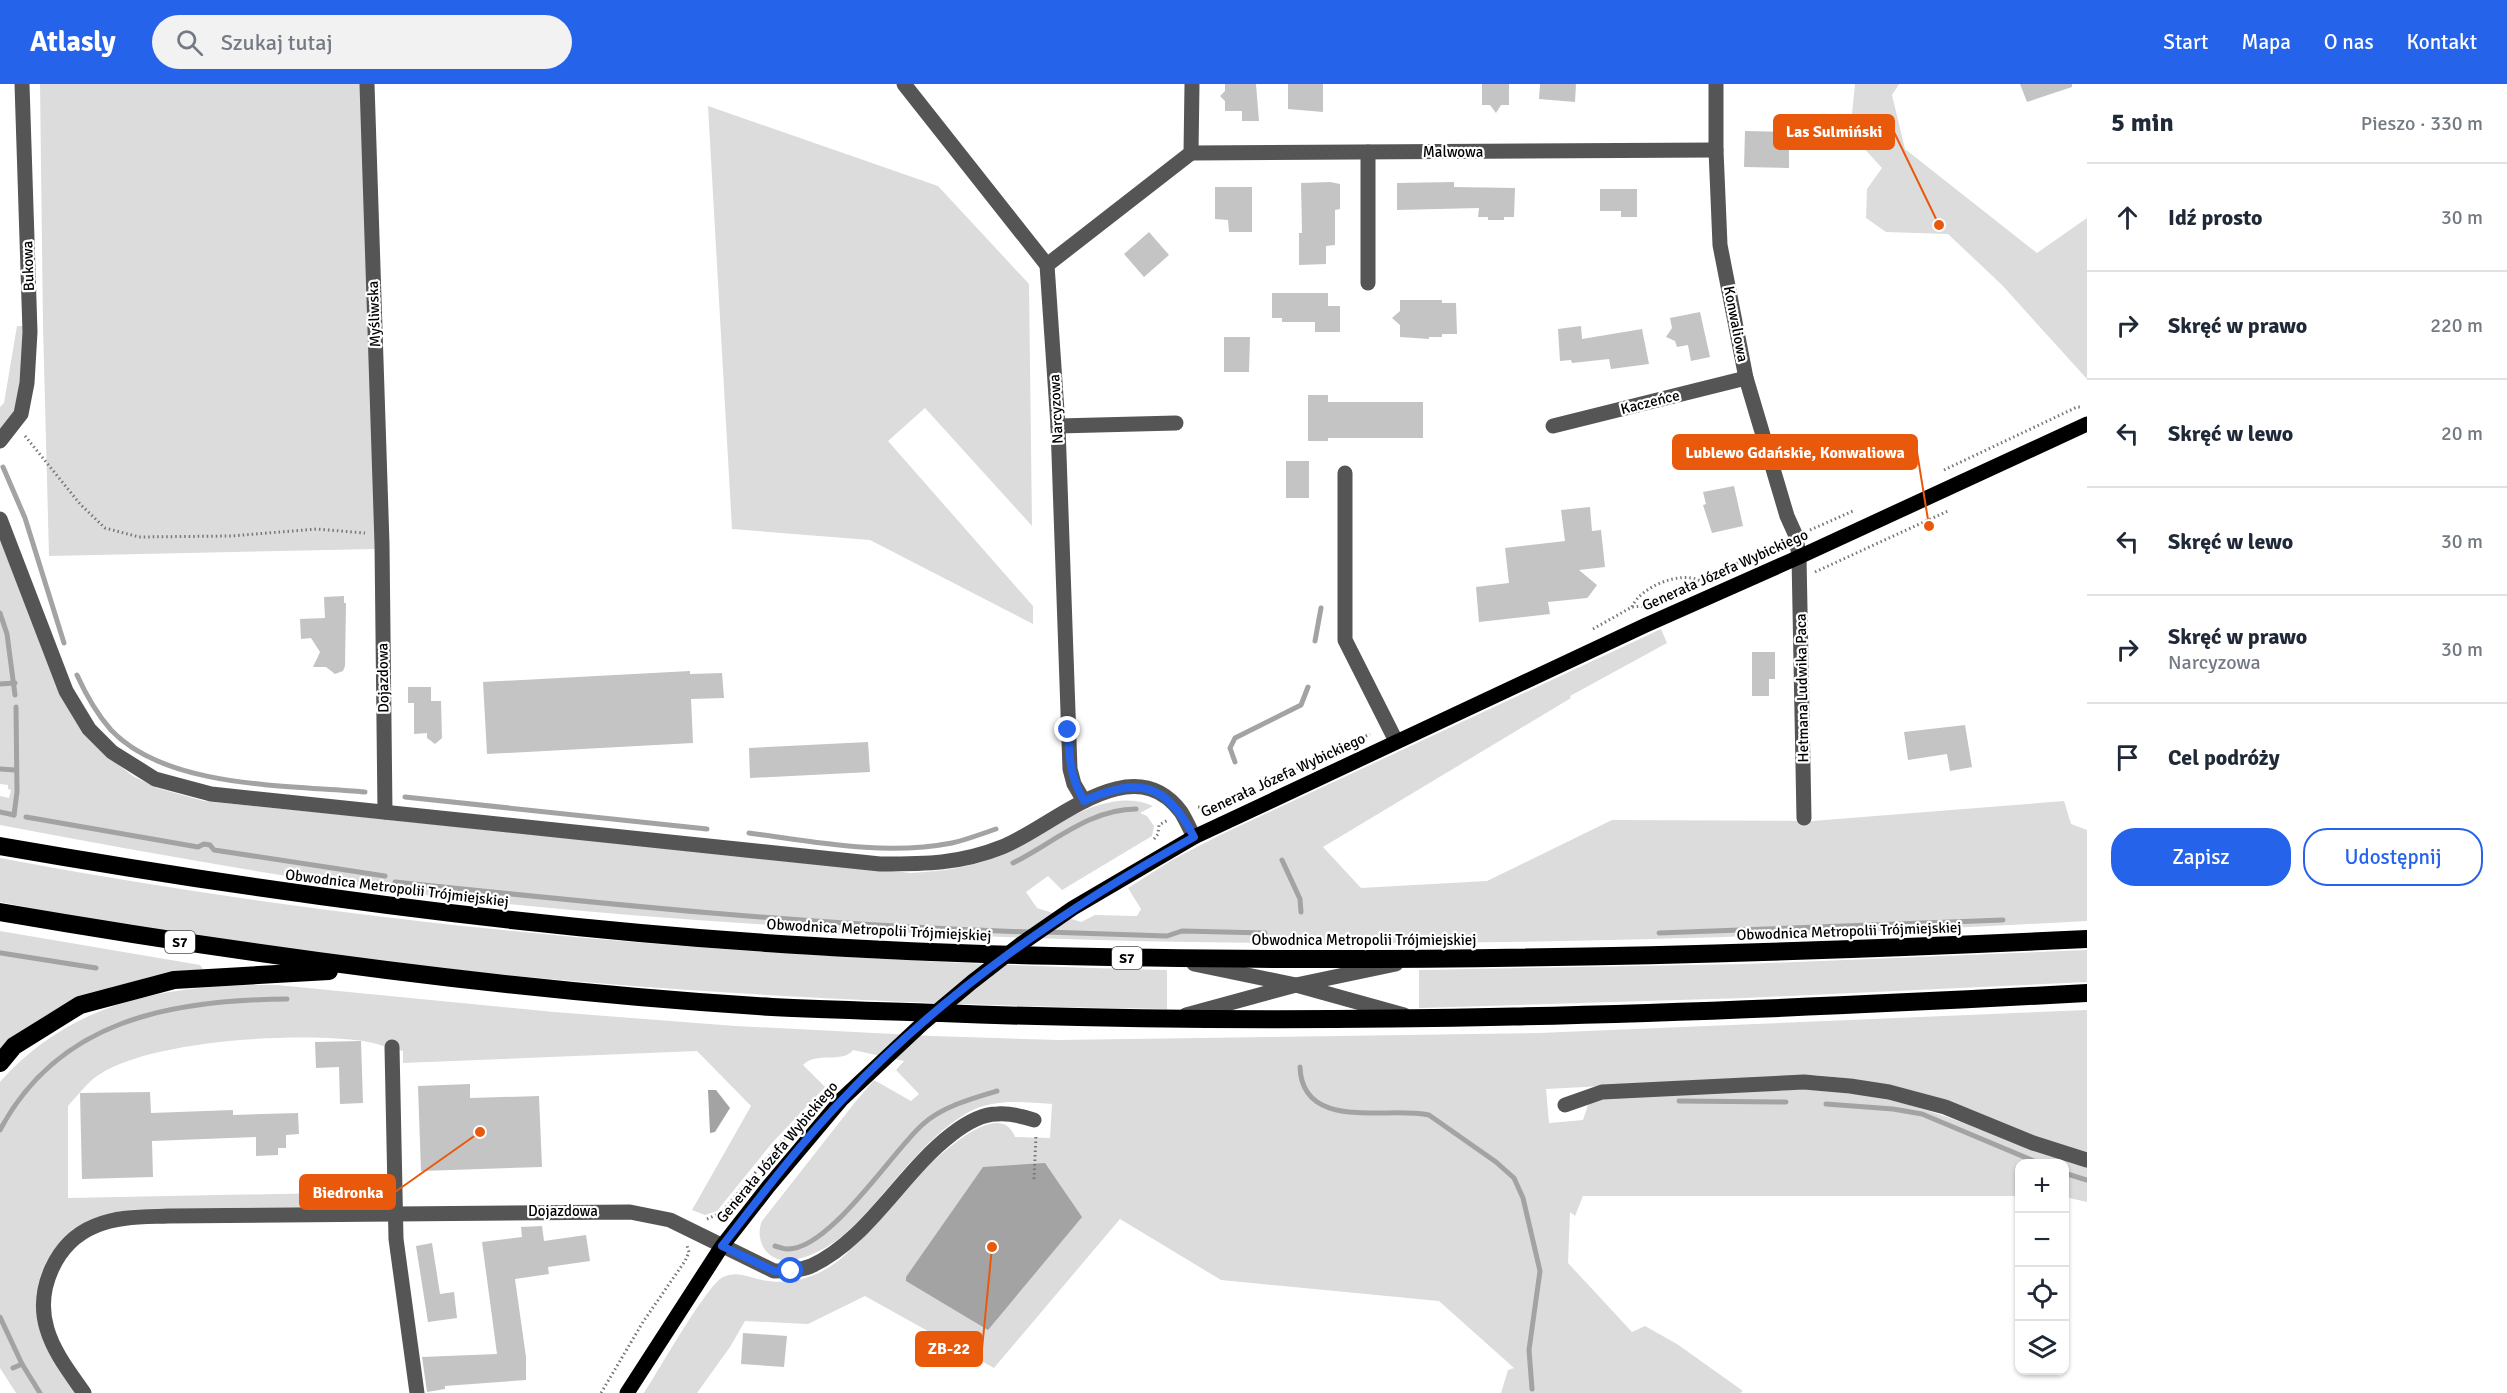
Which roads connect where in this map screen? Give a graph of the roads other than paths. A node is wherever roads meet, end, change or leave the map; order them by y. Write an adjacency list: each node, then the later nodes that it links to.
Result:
1 (22, 84): 16 (street, Bukowa)
2 (367, 84): 19 (street, Myśliwska)
3 (904, 84): 9 (street)
4 (1192, 84): 8 (street)
5 (1716, 84): 6 (street, Konwaliowa)
6 (1716, 150): 7 (street, Malwowa); 11 (street, Konwaliowa)
7 (1368, 152): 8 (street, Malwowa); 10 (street)
8 (1191, 153): 9 (street)
9 (1047, 265): 14 (street, Narcyzowa)
10 (1368, 282)
11 (1746, 378): 15 (street, Kaczeńce); 20 (street, Konwaliowa)
12 (1176, 423): 14 (street)
13 (2087, 424): 20 (main road, Generała Józefa Wybickiego)
14 (1058, 426): 22 (street, Narcyzowa)
15 (1553, 426)
16 (0, 441)
17 (1344, 473): 21 (street)
18 (0, 519): 23 (street)
19 (382, 544): 23 (street, Dojazdowa)
20 (1799, 557): 21 (main road, Generała Józefa Wybickiego); 24 (street, Hetmana Ludwika Paca)
21 (1396, 741): 25 (main road, Generała Józefa Wybickiego)
22 (1084, 801): 23 (street); 25 (street)
23 (385, 812)
24 (1804, 818)
25 (1194, 837): 42 (main road, Generała Józefa Wybickiego)
26 (0, 846): 29 (highway, Obwodnica Metropolii Trójmiejskiej / S7)
27 (0, 912): 31 (highway, S7)
28 (2087, 939): 30 (highway, Obwodnica Metropolii Trójmiejskiej / S7)
29 (1167, 958): 30 (highway, Obwodnica Metropolii Trójmiejskiej / S7); 32 (street)
30 (1419, 959): 32 (street)
31 (361, 968): 35 (highway, S7); 37 (highway)
32 (1296, 985): 34 (street); 35 (street)
33 (2087, 993): 34 (highway, S7)
34 (1420, 1019): 35 (highway, S7)
35 (1167, 1020)
36 (392, 1047): 41 (street)
37 (0, 1063)
38 (1565, 1105): 40 (street)
39 (1034, 1120): 42 (street, Dojazdowa)
40 (2087, 1160)
41 (397, 1212): 42 (street, Dojazdowa); 43 (street, Dojazdowa); 44 (street)
42 (722, 1246): 45 (main road, Generała Józefa Wybickiego)
43 (84, 1393)
44 (417, 1393)
45 (627, 1393)

